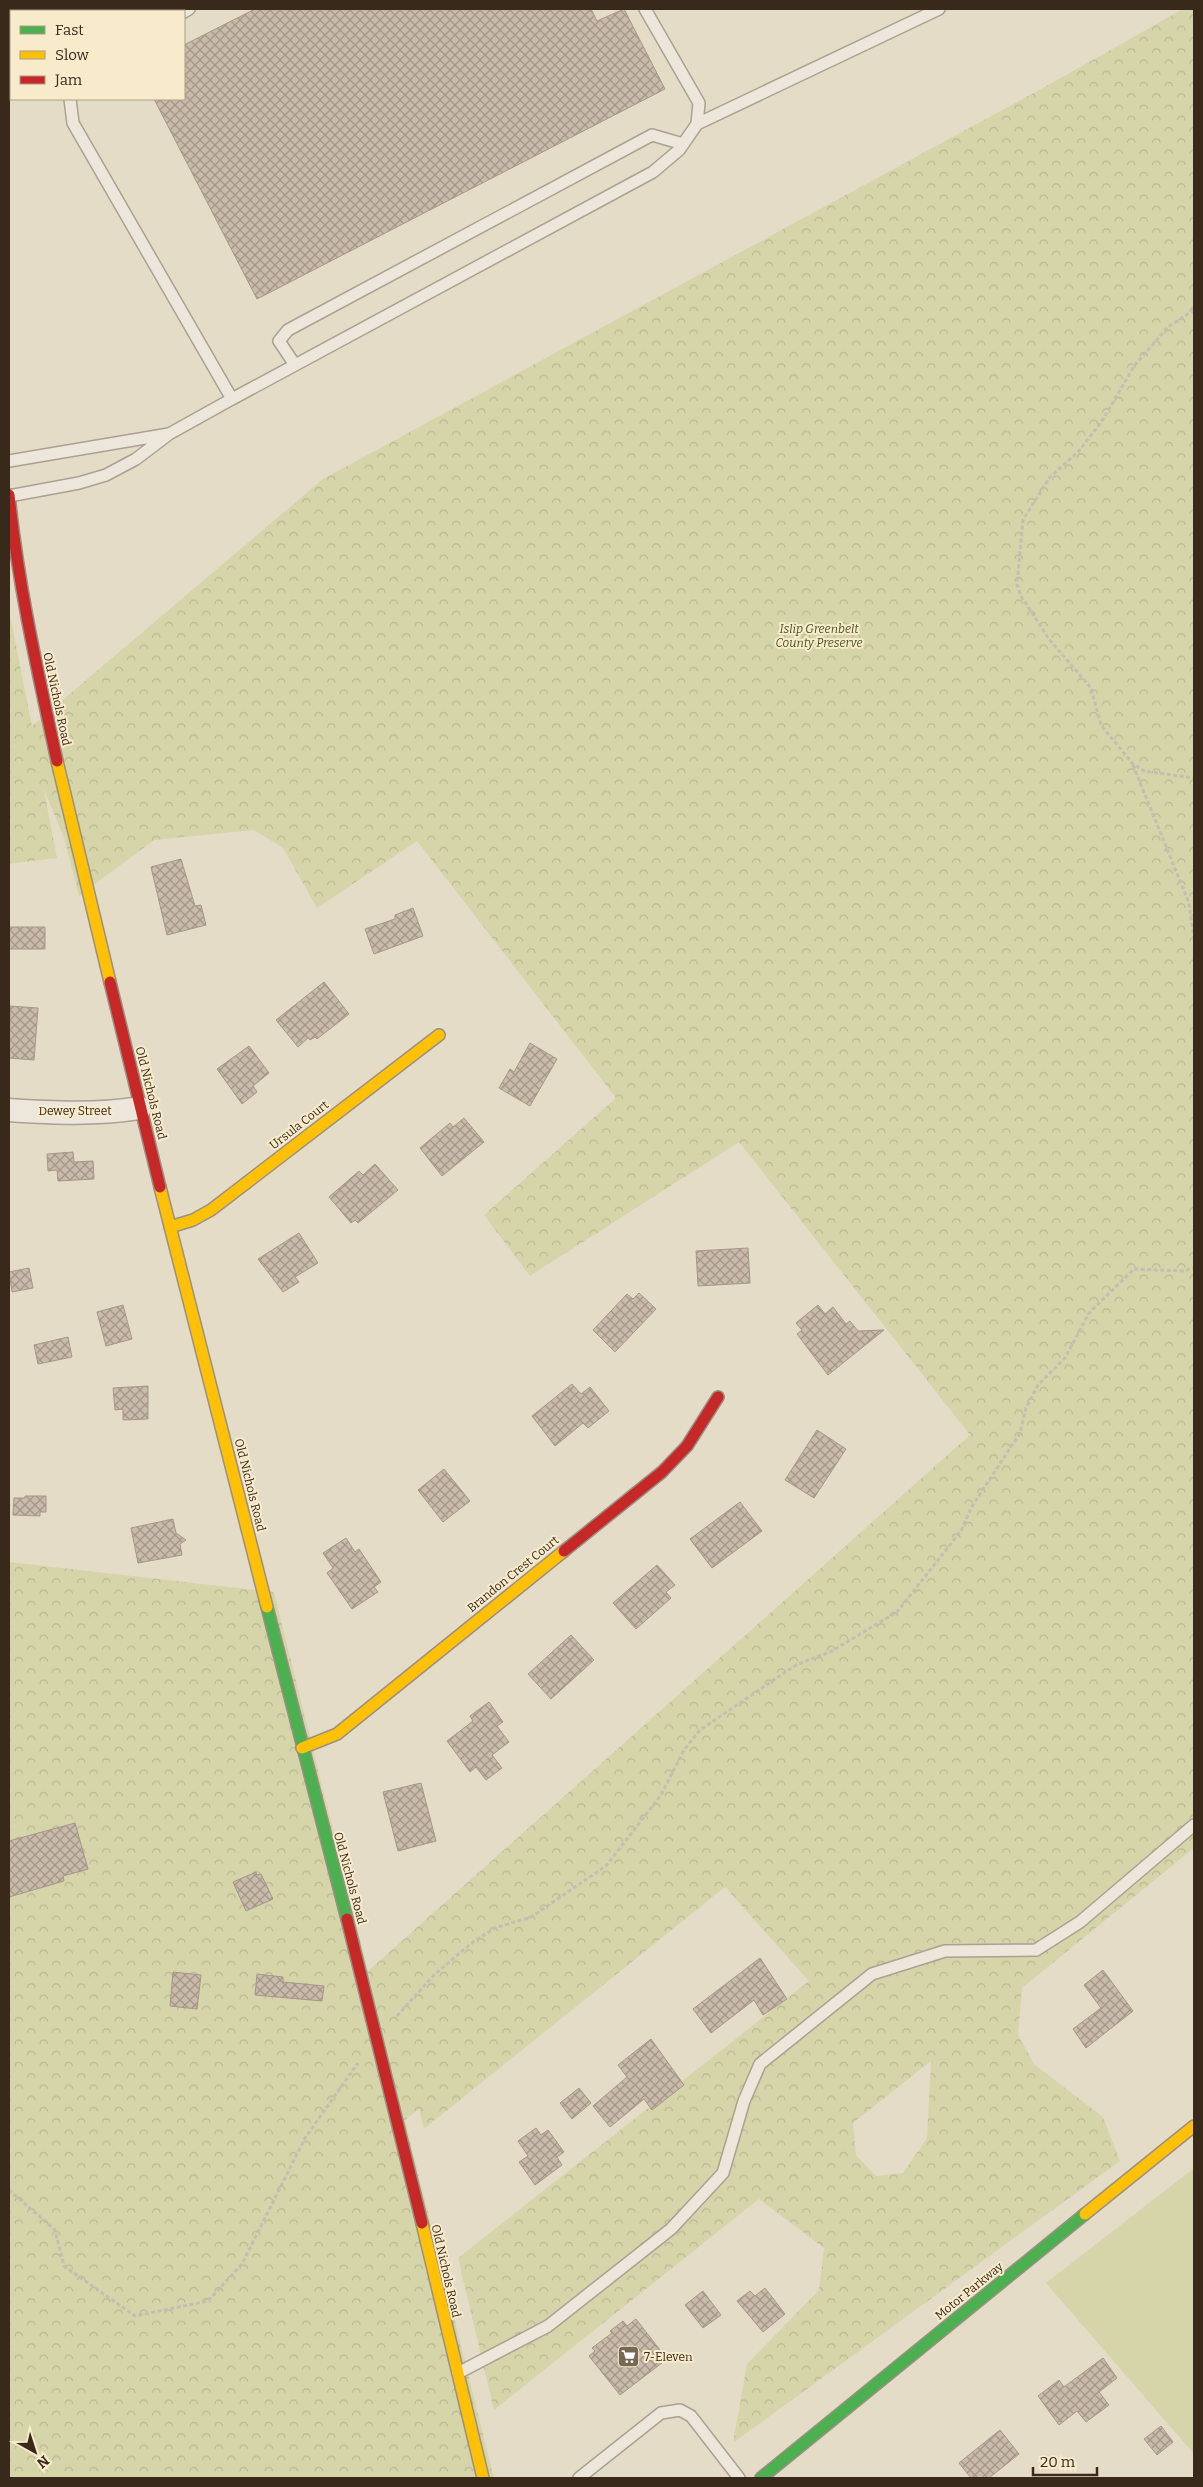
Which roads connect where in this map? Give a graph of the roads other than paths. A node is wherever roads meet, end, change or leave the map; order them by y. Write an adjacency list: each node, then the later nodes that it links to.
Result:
1 (644, 9): 4 (lane)
2 (939, 9): 4 (lane)
3 (70, 100): 7 (lane)
4 (697, 124): 5 (lane)
5 (683, 144): 6 (lane); 6 (lane)
6 (295, 365): 7 (lane)
7 (232, 399): 8 (lane)
8 (170, 434): 9 (lane); 10 (lane)
9 (9, 461)
10 (9, 495): 12 (street, Old Nichols Road)
11 (439, 1035): 14 (street, Ursula Court)
12 (140, 1108): 13 (street, Dewey Street); 14 (street, Old Nichols Road)
13 (9, 1110)
14 (170, 1227): 16 (street, Old Nichols Road)
15 (718, 1396): 16 (street, Brandon Crest Court)
16 (302, 1748): 19 (street, Old Nichols Road)
17 (1194, 1825): 19 (lane)
18 (1194, 2126): 23 (street, Motor Parkway)
19 (456, 2374): 20 (street, Old Nichols Road)
20 (483, 2478)
21 (579, 2478): 22 (lane)
22 (738, 2478)
23 (762, 2478)

